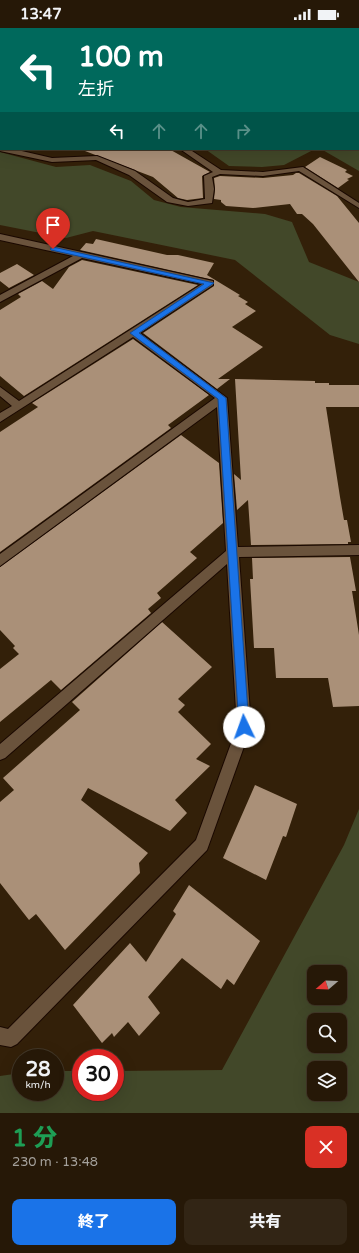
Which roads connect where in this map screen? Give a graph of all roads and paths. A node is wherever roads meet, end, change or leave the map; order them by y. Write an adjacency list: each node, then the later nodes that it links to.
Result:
1 (10, 150): 3 (street)
2 (186, 150): 3 (street)
3 (219, 172): 4 (street)
4 (359, 206)
5 (0, 237): 6 (street)
6 (80, 255): 7 (street); 8 (street)
7 (0, 299)
8 (134, 333): 10 (street); 11 (street)
9 (0, 391): 11 (street)
10 (222, 398): 14 (street); 15 (street)
11 (19, 406): 12 (street)
12 (0, 418)
13 (359, 550): 14 (street)
14 (234, 552): 16 (street); 17 (street)
15 (0, 561)
16 (0, 753)
17 (0, 1036)

